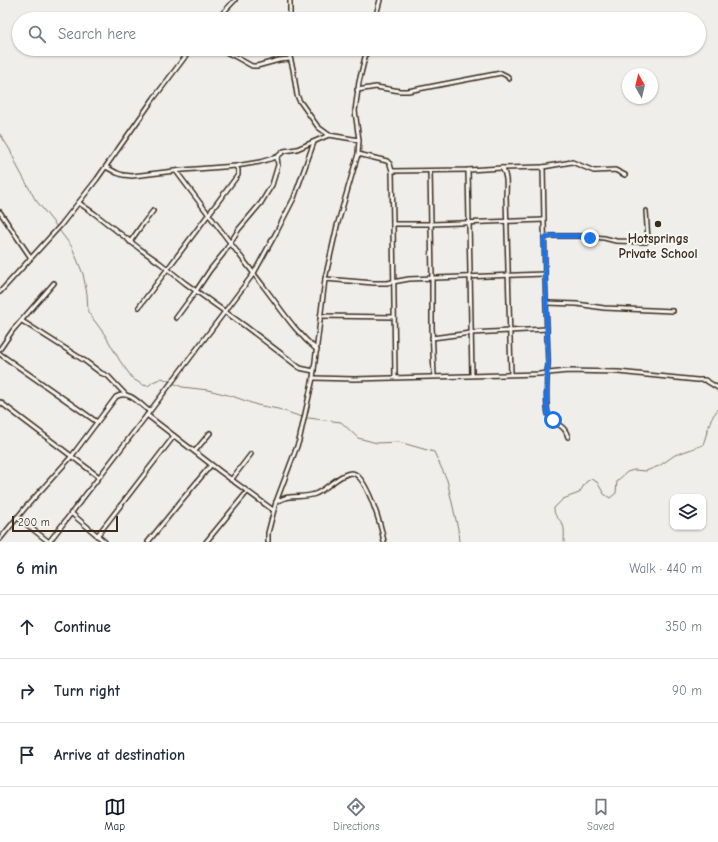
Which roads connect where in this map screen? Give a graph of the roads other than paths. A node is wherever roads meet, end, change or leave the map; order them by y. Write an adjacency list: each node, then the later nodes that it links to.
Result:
1 (235, 0): 4 (street)
2 (290, 0): 5 (street)
3 (380, 0): 6 (street)
4 (224, 12)
5 (290, 12)
6 (377, 12)
7 (186, 56): 20 (street)
8 (234, 56): 11 (street)
9 (289, 56): 11 (street)
10 (365, 56): 13 (street)
11 (290, 59): 14 (street)
12 (509, 79): 13 (street)
13 (358, 90): 15 (street)
14 (329, 135): 15 (street); 16 (street)
15 (359, 140): 17 (street)
16 (314, 142): 18 (street); 43 (street)
17 (358, 154): 25 (street); 48 (street)
18 (277, 157): 19 (street); 40 (street)
19 (236, 166): 24 (street); 32 (street)
20 (106, 167): 24 (street); 28 (street)
21 (543, 167): 22 (street); 27 (street); 33 (street)
22 (502, 168): 23 (street); 34 (street)
23 (468, 170): 26 (street); 35 (street)
24 (176, 171): 32 (street)
25 (392, 171): 26 (street); 36 (street)
26 (430, 171): 37 (street)
27 (625, 176)
28 (79, 203): 39 (street); 41 (street)
29 (153, 211): 39 (street)
30 (646, 211): 38 (street)
31 (0, 212): 41 (street)
32 (209, 214): 40 (street); 42 (street)
33 (544, 220): 34 (street); 38 (street)
34 (507, 222): 35 (street); 45 (street)
35 (470, 223): 37 (street); 47 (street)
36 (393, 224): 37 (street); 49 (street)
37 (432, 224): 46 (street)
38 (544, 238): 44 (street)
39 (130, 242): 42 (street)
40 (230, 242): 43 (street); 51 (street)
41 (31, 258): 52 (street)
42 (168, 269): 51 (street); 54 (street)
43 (254, 273): 56 (street); 66 (street)
44 (545, 274): 45 (street); 53 (street)
45 (508, 275): 47 (street); 62 (street)
46 (432, 277): 47 (street); 49 (street); 64 (street)
47 (470, 277): 63 (street)
48 (325, 279): 49 (street); 57 (street)
49 (394, 282): 58 (street)
50 (54, 283): 60 (street)
51 (196, 291): 56 (street); 59 (street)
52 (0, 292)
53 (547, 303): 55 (street); 61 (street)
54 (139, 307)
55 (673, 311)
56 (225, 312): 68 (street); 78 (street)
57 (320, 316): 58 (street); 66 (street)
58 (394, 317): 73 (street)
59 (176, 318)
60 (22, 320): 65 (street); 76 (street)
61 (547, 329): 62 (street); 69 (street)
62 (510, 331): 63 (street); 70 (street)
63 (471, 333): 64 (street); 71 (street)
64 (432, 338): 72 (street)
65 (0, 349)
66 (316, 350): 68 (street)
67 (0, 354): 79 (street)
68 (314, 371): 74 (street)
69 (547, 373): 70 (street); 75 (street); 82 (street)
70 (511, 374): 71 (street)
71 (472, 375): 72 (street)
72 (434, 376): 73 (street)
73 (395, 377): 74 (street)
74 (313, 378): 90 (street)
75 (718, 388)
76 (125, 394): 78 (street); 79 (street)
77 (0, 402): 85 (street)
78 (148, 413): 81 (street); 87 (street)
79 (97, 422): 85 (street)
80 (210, 433): 83 (street)
81 (174, 436): 83 (street); 94 (street)
82 (568, 437)
83 (195, 451): 86 (street)
84 (251, 454): 88 (street)
85 (71, 457): 87 (street); 93 (street)
86 (211, 465): 88 (street); 98 (street)
87 (99, 477): 92 (street)
88 (231, 480): 89 (street)
89 (247, 492): 91 (street); 99 (street)
90 (276, 502): 91 (street); 101 (street)
91 (273, 510): 100 (street)
92 (71, 513): 94 (street); 96 (street)
93 (17, 517): 95 (street); 96 (street)
94 (98, 536): 97 (street)
95 (0, 539)
96 (49, 542)
97 (105, 542)
98 (148, 542)
99 (206, 542)
100 (268, 542)
101 (384, 542)

